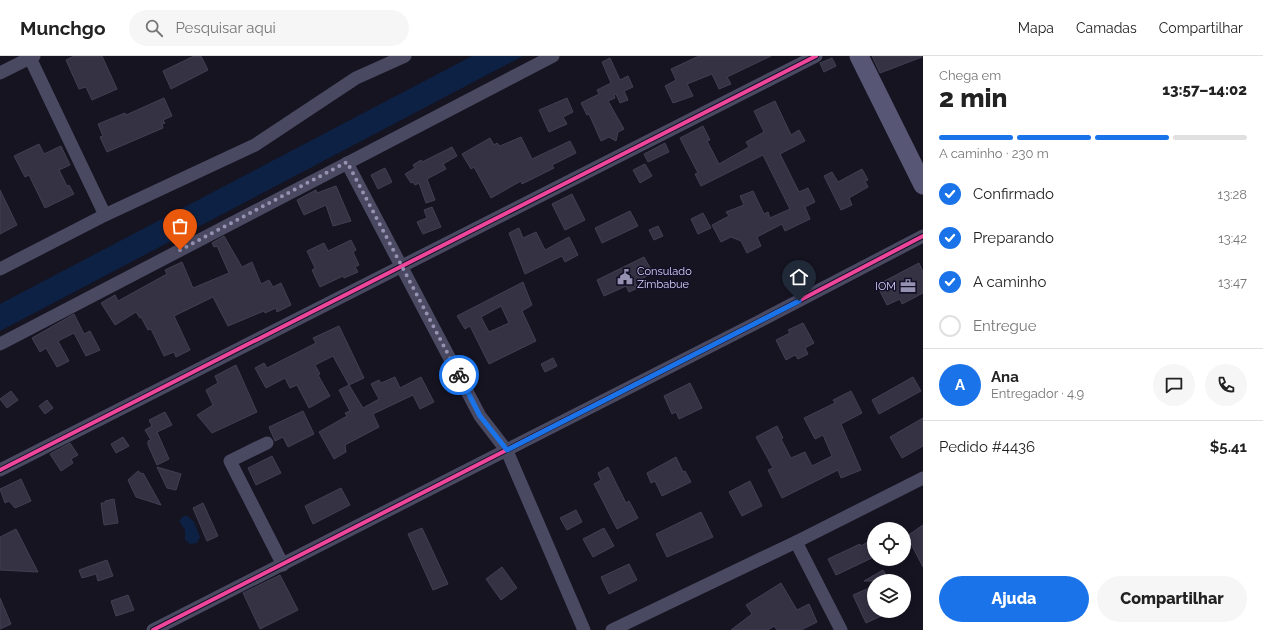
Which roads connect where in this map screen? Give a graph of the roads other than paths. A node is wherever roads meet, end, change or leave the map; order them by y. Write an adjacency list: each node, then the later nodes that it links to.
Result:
1 (405, 56): 9 (street)
2 (553, 56): 7 (street)
3 (816, 56): 11 (street)
4 (859, 56): 8 (street)
5 (32, 57): 6 (street); 9 (street)
6 (0, 73)
7 (347, 162): 11 (street); 13 (street)
8 (923, 185)
9 (105, 214): 12 (street)
10 (923, 236): 15 (street)
11 (401, 267): 15 (street); 16 (street)
12 (0, 269)
13 (0, 344)
14 (267, 443): 19 (street)
15 (507, 450): 19 (street); 21 (street)
16 (0, 470)
17 (923, 478): 18 (street)
18 (796, 542): 22 (street); 23 (street)
19 (283, 565): 20 (street)
20 (153, 630)
21 (584, 630)
22 (612, 630)
23 (841, 630)

